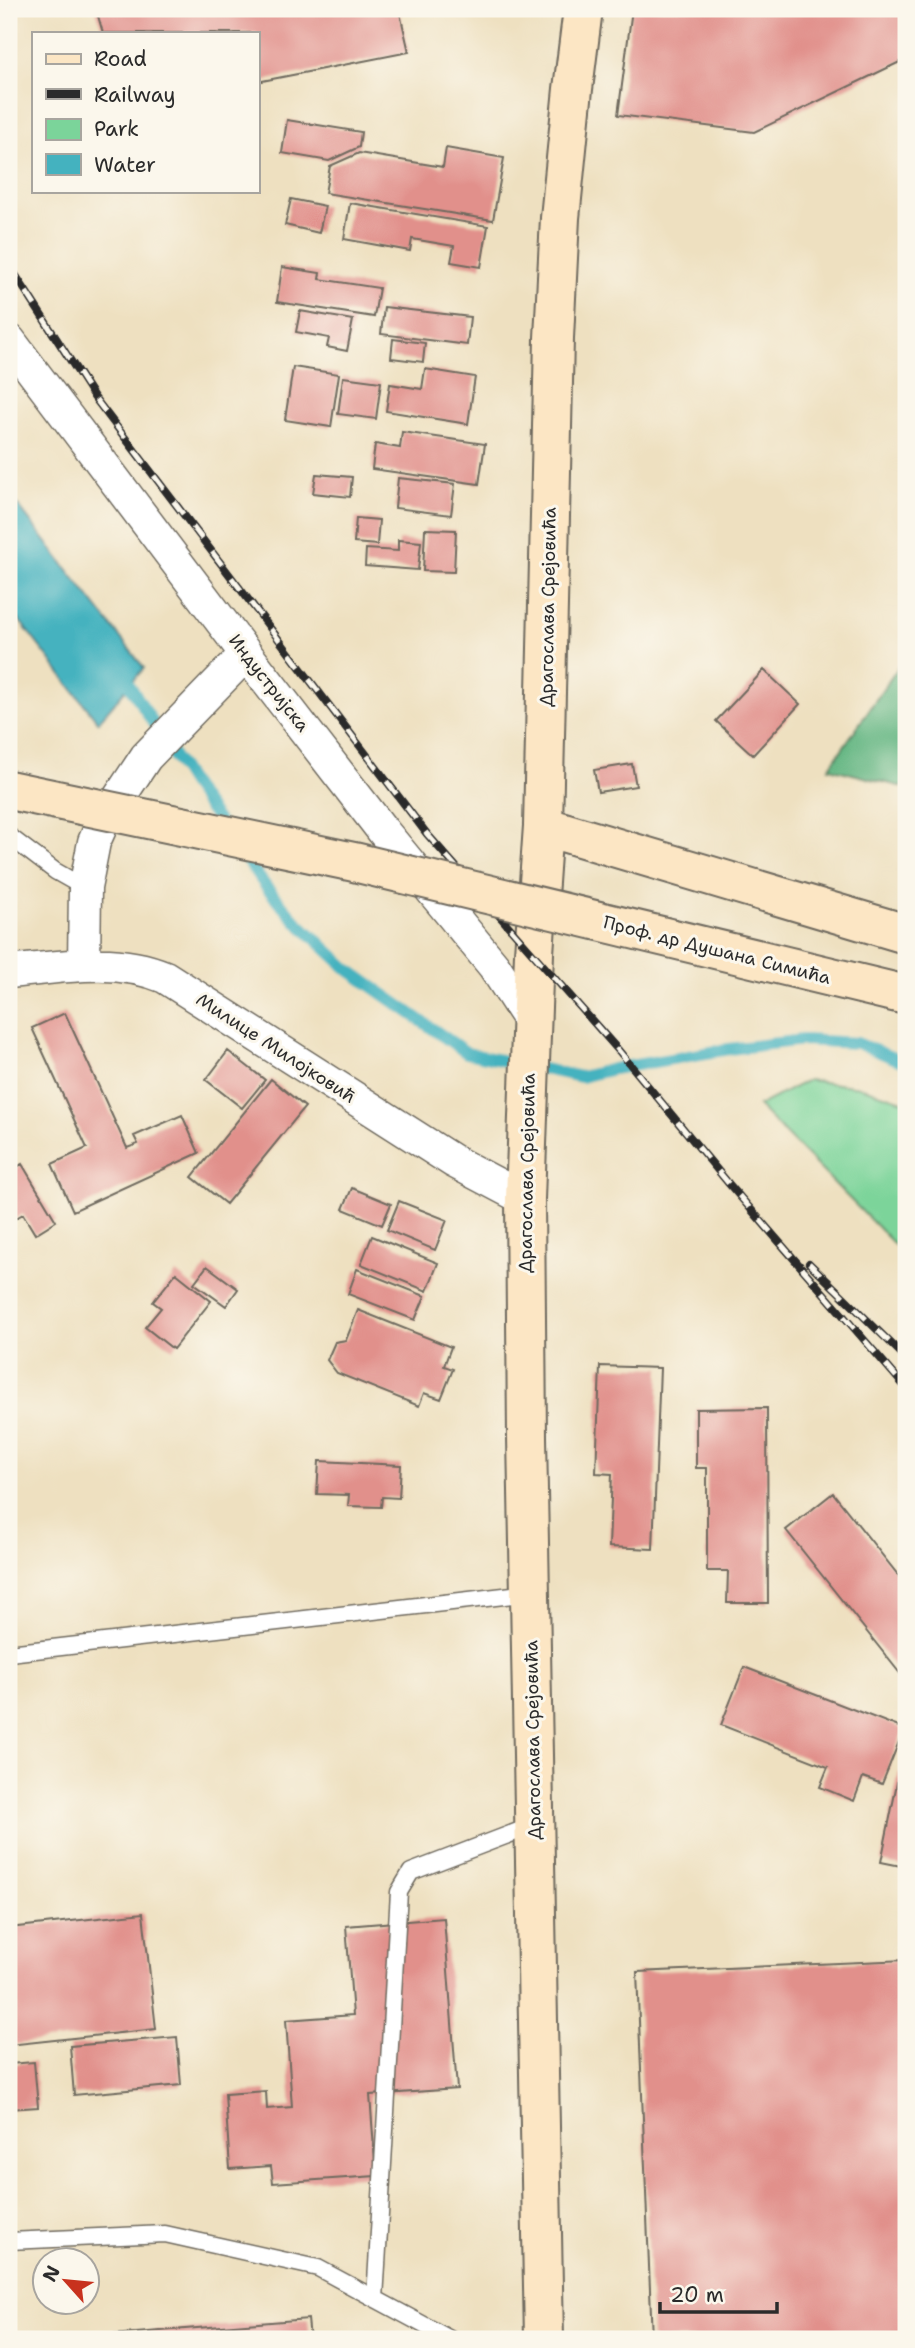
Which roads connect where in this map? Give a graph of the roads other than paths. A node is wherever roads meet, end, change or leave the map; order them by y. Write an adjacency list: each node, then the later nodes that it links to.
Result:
1 (583, 9): 5 (street, Драгослава Срејовића)
2 (9, 340): 3 (street, Индустријска)
3 (246, 654): 7 (street); 12 (street, Индустријска)
4 (9, 790): 11 (street, Проф. др Душана Симића, bridge)
5 (543, 825): 8 (street); 12 (street, Драгослава Срејовића)
6 (9, 836): 7 (lane)
7 (85, 888): 9 (street)
8 (906, 934)
9 (84, 964): 10 (street, Милице Милојковић); 13 (street, Милице Милојковић)
10 (9, 972)
11 (906, 995)
12 (531, 1036): 13 (street, Драгослава Срејовића)
13 (525, 1199): 14 (street, Драгослава Срејовића)
14 (530, 1593): 15 (lane); 16 (street, Драгослава Срејовића)
15 (9, 1653)
16 (534, 1825): 18 (lane); 20 (street, Драгослава Срејовића)
17 (9, 2241): 18 (lane)
18 (375, 2299): 19 (lane)
19 (450, 2339)
20 (544, 2339)

